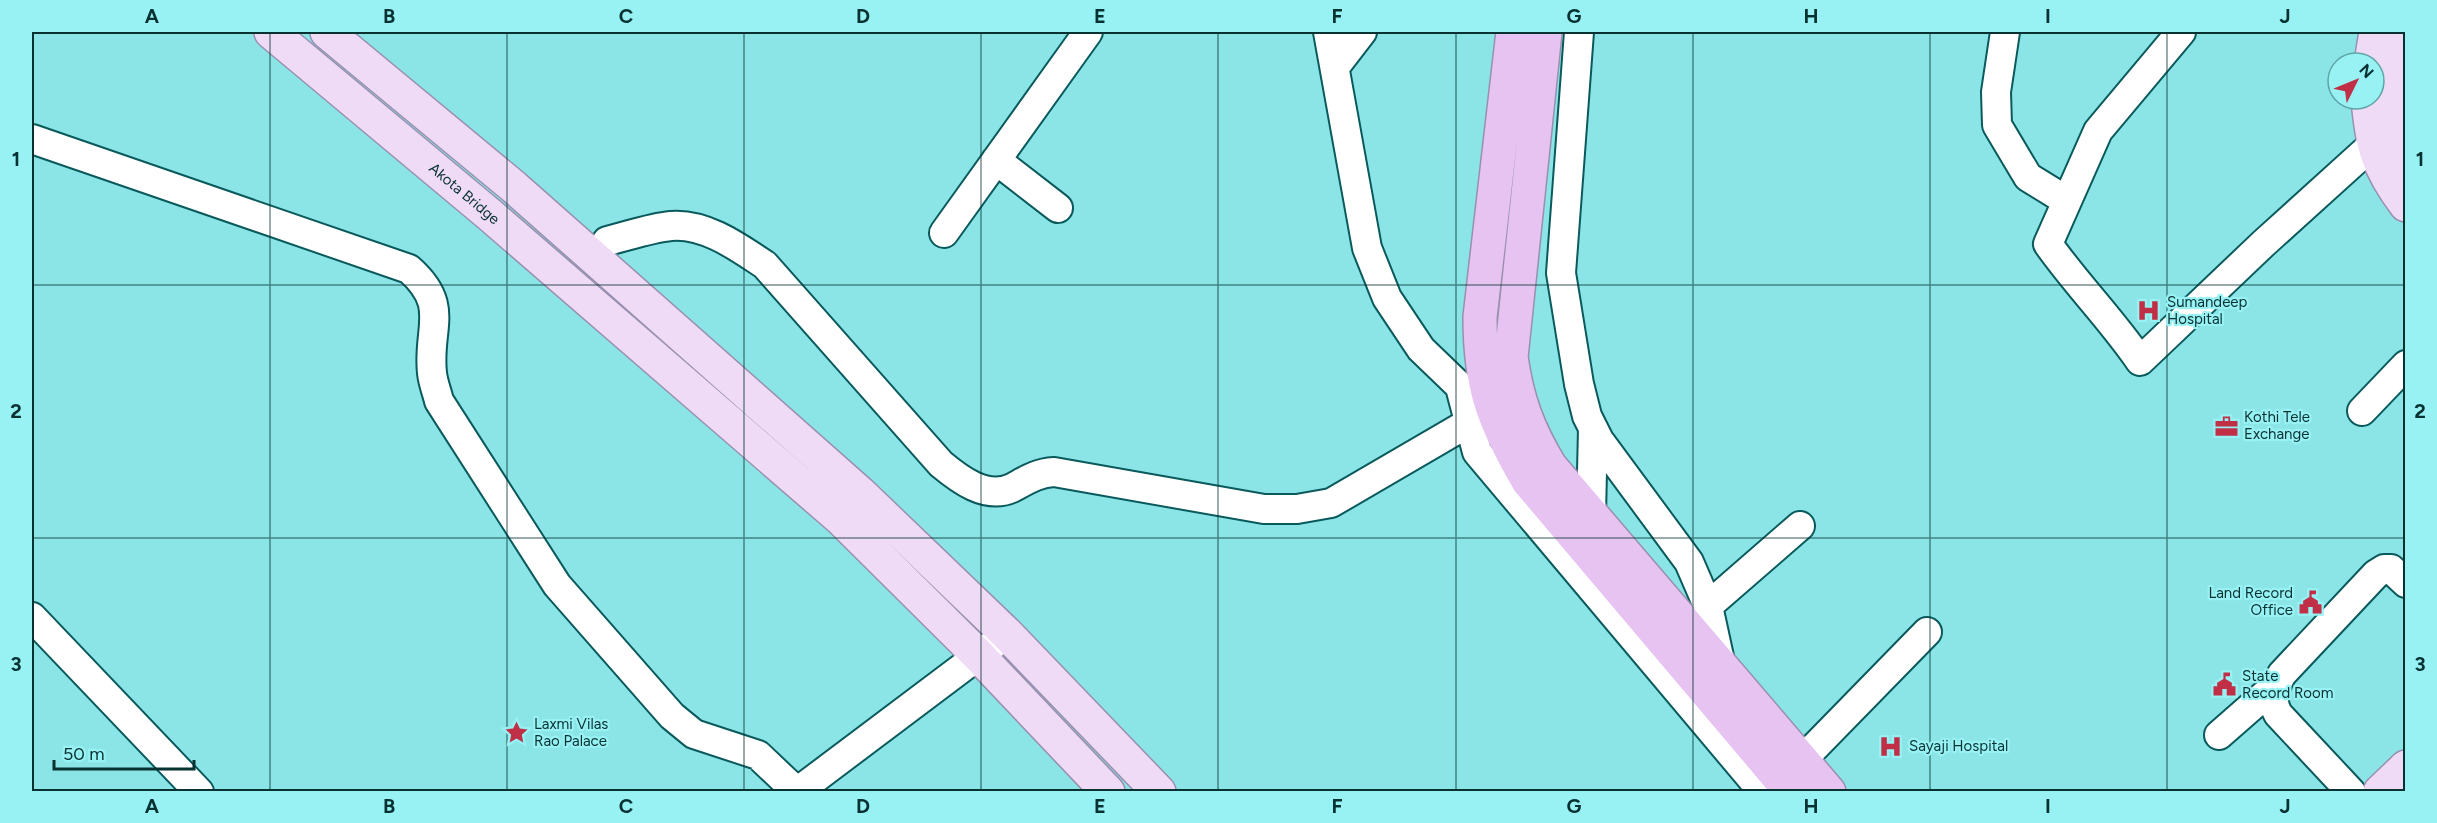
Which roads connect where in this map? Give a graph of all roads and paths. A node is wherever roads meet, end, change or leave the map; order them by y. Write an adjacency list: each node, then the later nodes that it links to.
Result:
1 (271, 32): 37 (main road, Akota Bridge)
2 (327, 32): 36 (main road)
3 (1088, 32): 18 (street)
4 (1328, 32): 14 (street)
5 (1362, 32): 14 (street)
6 (1513, 32): 27 (highway)
7 (1545, 32): 29 (highway)
8 (1579, 32): 28 (street)
9 (2005, 32): 20 (street)
10 (2181, 32): 20 (street)
11 (2376, 32): 13 (main road)
12 (2402, 32): 16 (main road)
13 (2373, 51)
14 (1335, 67): 27 (street)
15 (2373, 111): 16 (main road)
16 (2383, 135): 19 (main road); 20 (street); 21 (main road)
17 (32, 139): 37 (street)
18 (996, 160): 22 (street); 23 (street)
19 (2406, 165)
20 (2067, 201)
21 (2406, 205)
22 (1058, 208)
23 (944, 233)
24 (607, 241): 27 (street)
25 (2406, 365): 26 (street)
26 (2362, 411)
27 (1484, 423): 29 (street); 46 (street); 47 (highway)
28 (1593, 428): 30 (street); 33 (street)
29 (1530, 433): 30 (highway)
30 (1591, 515): 38 (highway)
31 (1800, 526): 33 (street)
32 (2406, 583): 39 (street)
33 (1708, 606): 38 (street)
34 (32, 617): 43 (street)
35 (1927, 632): 41 (street)
36 (1007, 634): 37 (street); 45 (main road)
37 (979, 656): 44 (main road, Akota Bridge)
38 (1721, 666): 41 (highway)
39 (2275, 686): 40 (street); 49 (street)
40 (2219, 735)
41 (1802, 760): 48 (highway)
42 (2406, 767): 50 (main road)
43 (199, 792)
44 (1108, 792)
45 (1159, 792)
46 (1763, 792)
47 (1791, 792)
48 (1829, 792)
49 (2351, 792)
50 (2380, 792)

